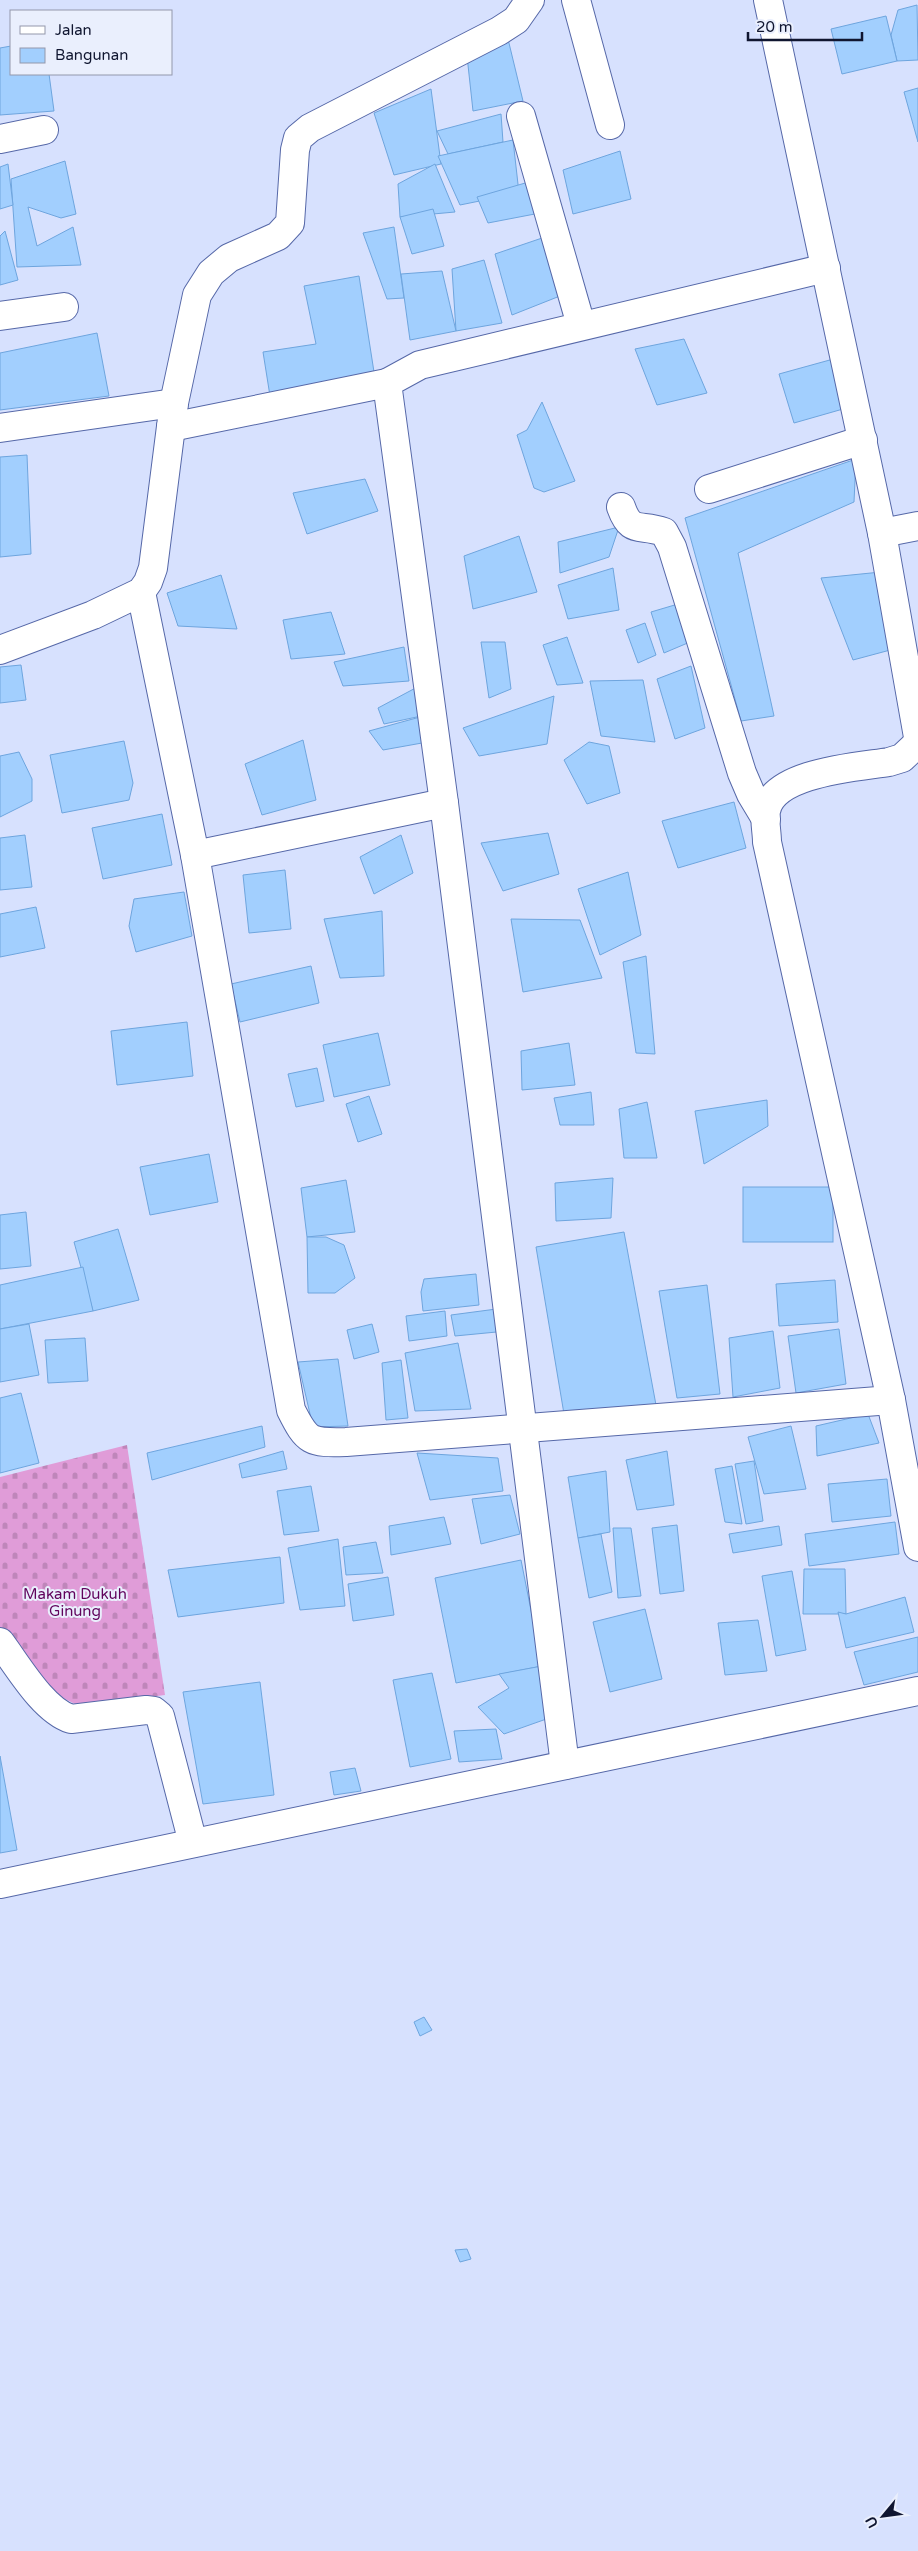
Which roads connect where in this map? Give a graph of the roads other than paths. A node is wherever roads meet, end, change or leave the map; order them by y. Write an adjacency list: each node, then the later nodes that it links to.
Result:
1 (530, 0): 13 (street)
2 (576, 0): 5 (street)
3 (768, 0): 8 (street)
4 (521, 116): 11 (street)
5 (610, 125)
6 (44, 130): 7 (street)
7 (0, 140)
8 (826, 268): 11 (street); 15 (street)
9 (64, 307): 10 (street)
10 (0, 316)
11 (581, 325): 12 (street)
12 (387, 383): 13 (street); 24 (street)
13 (172, 415): 14 (street); 20 (street)
14 (0, 428)
15 (863, 440): 16 (street); 19 (street)
16 (709, 489)
17 (621, 506): 25 (street)
18 (918, 526): 19 (street)
19 (882, 533): 22 (street)
20 (141, 592): 21 (street); 26 (street)
21 (0, 650)
22 (918, 737)
23 (918, 743): 25 (street)
24 (444, 803): 26 (street); 28 (street)
25 (766, 819): 27 (street)
26 (195, 855): 28 (street)
27 (891, 1400): 28 (street); 29 (street)
28 (524, 1429): 32 (street)
29 (918, 1547)
30 (0, 1642): 33 (street)
31 (918, 1692): 32 (street)
32 (565, 1765): 33 (street)
33 (193, 1843): 34 (street)
34 (0, 1884)

